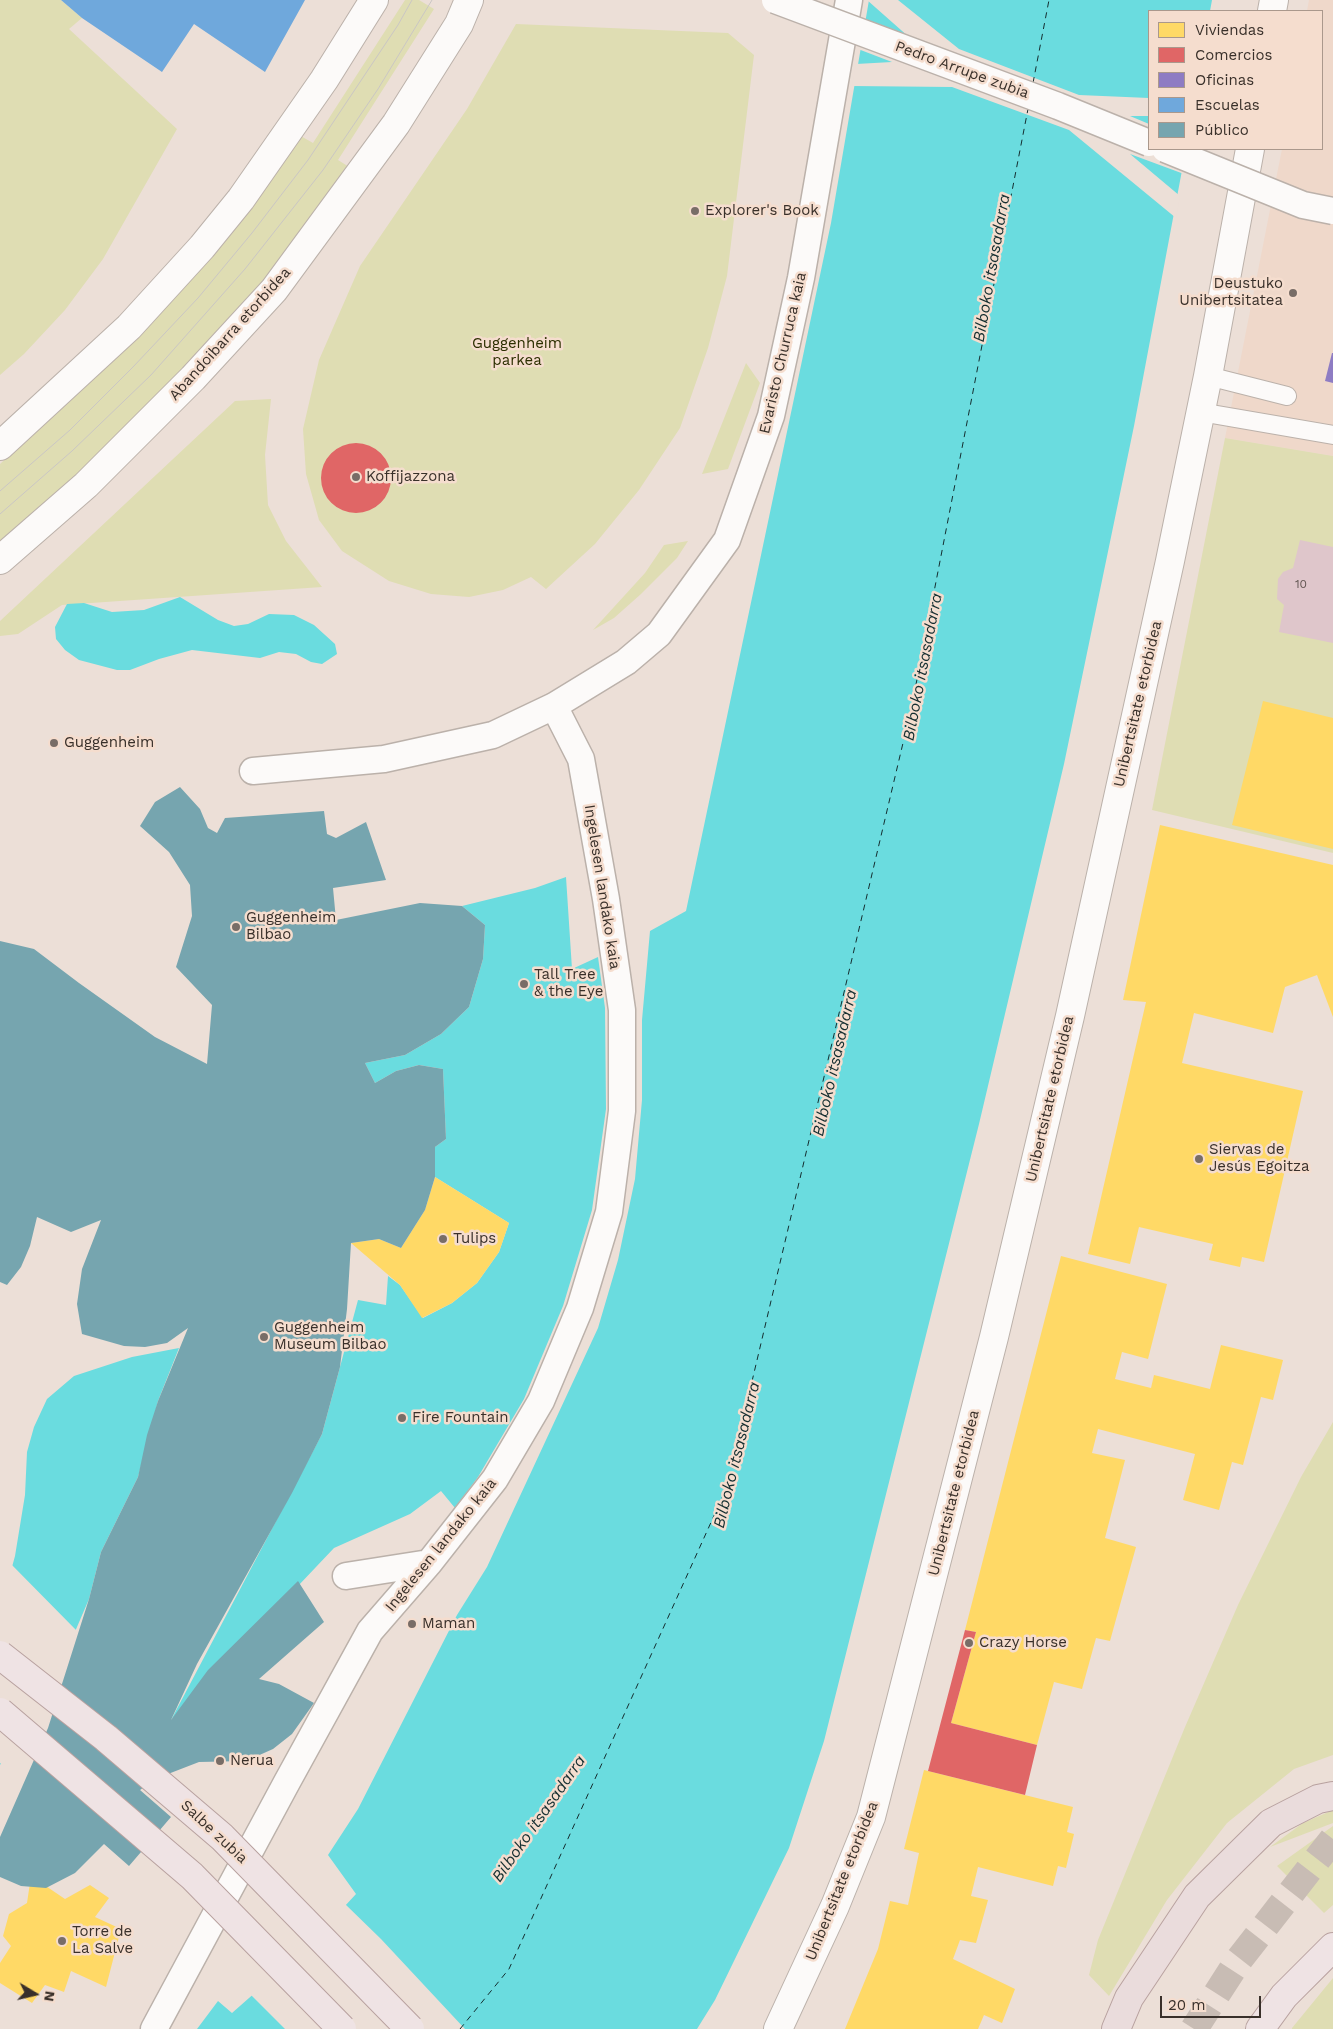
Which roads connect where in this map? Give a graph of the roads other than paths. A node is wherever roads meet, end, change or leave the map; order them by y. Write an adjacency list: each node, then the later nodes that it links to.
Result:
1 (374, 0): 13 (street)
2 (469, 0): 14 (street, Abandoibarra etorbidea)
3 (775, 0): 5 (street, Pedro Arrupe zubia, bridge)
4 (849, 0): 15 (street, Evaristo Churruca kaia)
5 (1148, 143)
6 (1167, 150): 8 (street, bridge)
7 (1250, 150): 9 (street, Unibertsitate etorbidea)
8 (1333, 211)
9 (1208, 376): 10 (lane); 11 (street, Unibertsitate etorbidea)
10 (1287, 396)
11 (1200, 412): 12 (lane); 26 (street, Unibertsitate etorbidea)
12 (1333, 436)
13 (0, 446)
14 (0, 560)
15 (554, 706): 16 (street, Evaristo Churruca kaia); 17 (street, Ingelesen landako kaia)
16 (253, 771)
17 (428, 1563): 18 (street); 23 (street, Ingelesen landako kaia)
18 (346, 1576)
19 (0, 1655): 25 (main road, Salbe zubia, bridge)
20 (0, 1712): 24 (main road, bridge)
21 (1333, 1796): 27 (highway)
22 (1333, 1947): 28 (main road)
23 (154, 2029)
24 (342, 2029)
25 (410, 2029)
26 (779, 2029)
27 (1116, 2029)
28 (1260, 2029)

